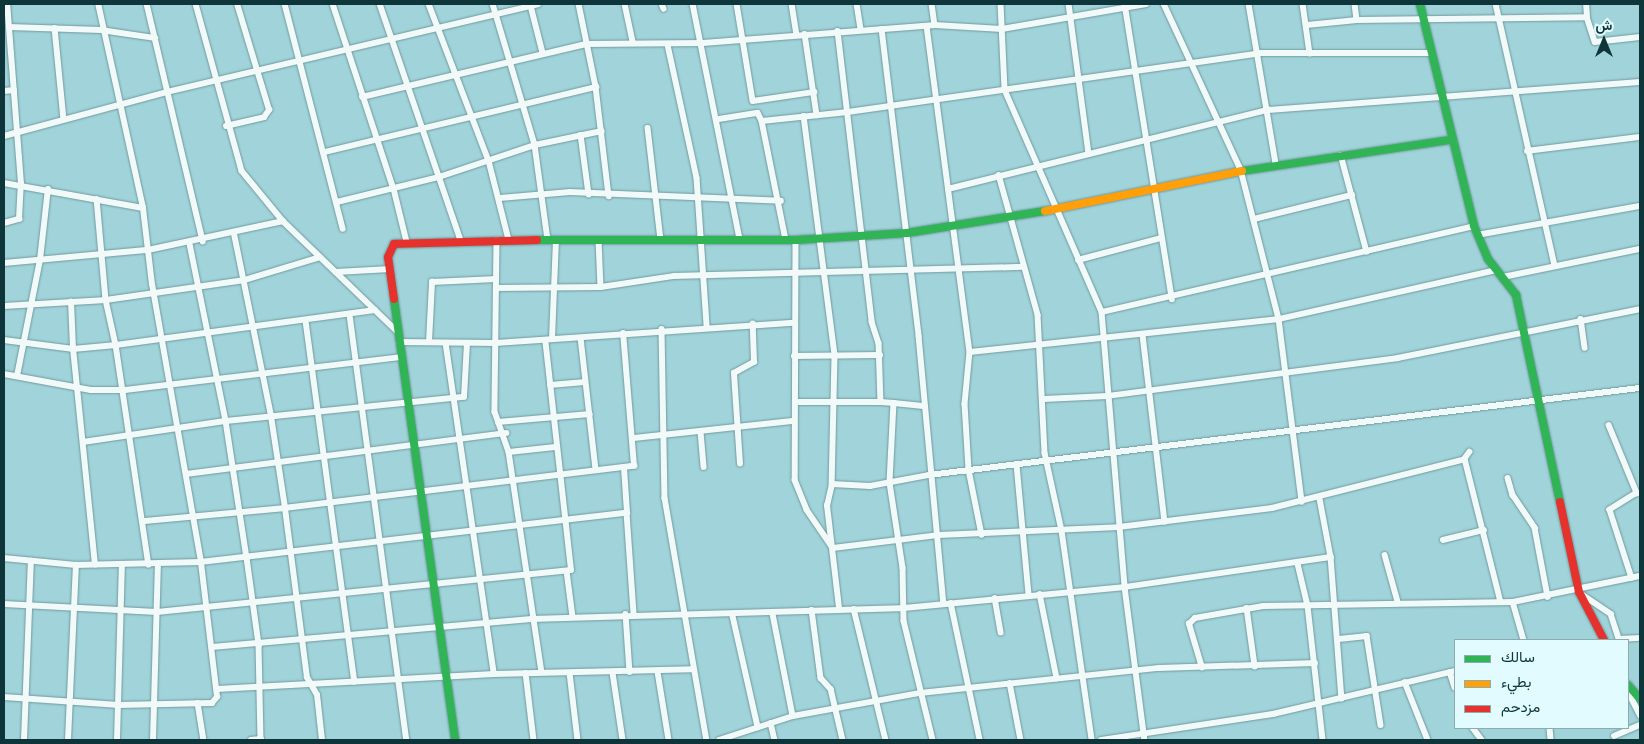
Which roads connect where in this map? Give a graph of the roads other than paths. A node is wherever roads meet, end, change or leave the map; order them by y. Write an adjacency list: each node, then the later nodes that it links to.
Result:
1 (7, 4): 40 (street)
2 (98, 4): 46 (street)
3 (147, 4): 51 (street)
4 (197, 4): 71 (street)
5 (237, 4): 67 (street)
6 (285, 4): 64 (street)
7 (333, 4): 59 (street)
8 (380, 4): 53 (street)
9 (429, 4): 42 (street)
10 (493, 4): 31 (street)
11 (538, 4): 29 (street)
12 (579, 4): 57 (street)
13 (625, 4): 55 (street)
14 (694, 4): 56 (street)
15 (737, 4): 54 (street)
16 (792, 4): 49 (street)
17 (857, 4): 43 (street)
18 (932, 4): 37 (street)
19 (1001, 4): 45 (street)
20 (1069, 4): 34 (street)
21 (1146, 4): 30 (street)
22 (1164, 4): 66 (street)
23 (1249, 4): 61 (street)
24 (1303, 4): 38 (street)
25 (1355, 4): 36 (street)
26 (1420, 4): 35 (street)
27 (1496, 4): 33 (street)
28 (1586, 4): 32 (street)
29 (531, 6): 31 (street); 60 (street)
30 (1126, 6): 34 (street); 68 (street)
31 (496, 14): 42 (street); 65 (street)
32 (1587, 17): 33 (street); 50 (street)
33 (1498, 18): 35 (street); 80 (street)
34 (1072, 19): 45 (street); 70 (street)
35 (1422, 19): 36 (street); 62 (street)
36 (1357, 20): 38 (street)
37 (935, 25): 39 (street); 45 (street)
38 (1307, 25): 63 (street)
39 (927, 26): 44 (street); 82 (street)
40 (9, 27): 41 (street); 52 (street)
41 (55, 28): 46 (street); 95 (street)
42 (438, 29): 53 (street); 69 (street)
43 (862, 29): 44 (street); 47 (street)
44 (882, 29): 87 (street)
45 (1002, 29): 76 (street)
46 (101, 30): 51 (street); 86 (street)
47 (838, 31): 48 (street); 89 (street)
48 (805, 34): 49 (street); 79 (street)
49 (797, 35): 54 (street)
50 (1640, 37)
51 (155, 38): 78 (street)
52 (7, 39): 75 (street)
53 (392, 40): 59 (street); 73 (street)
54 (742, 40): 56 (street); 83 (street)
55 (633, 43): 57 (street); 58 (street)
56 (703, 43): 58 (street); 94 (street)
57 (587, 44): 60 (street); 74 (street)
58 (668, 45): 133 (street)
59 (349, 50): 64 (street); 81 (street)
60 (543, 53): 65 (street)
61 (1260, 53): 63 (street); 66 (street); 88 (street)
62 (1429, 53): 63 (street); 84 (street)
63 (1310, 54)
64 (300, 60): 67 (street); 111 (street)
65 (510, 61): 69 (street); 85 (street)
66 (1192, 66): 68 (street); 96 (street)
67 (259, 71): 71 (street); 98 (street)
68 (1139, 73): 70 (street); 106 (street)
69 (455, 75): 73 (street); 93 (street)
70 (1081, 79): 76 (street); 112 (street)
71 (216, 82): 78 (street); 98 (street)
72 (1640, 82): 80 (street)
73 (408, 87): 81 (street); 100 (street)
74 (596, 87): 85 (street); 101 (street)
75 (14, 90): 77 (street); 102 (street)
76 (1005, 90): 82 (street); 116 (street)
77 (4, 91)
78 (167, 92): 86 (street); 164 (street)
79 (814, 92): 83 (street); 91 (street)
80 (1515, 94): 84 (street); 110 (street)
81 (362, 97): 108 (street)
82 (936, 100): 87 (street); 125 (street)
83 (753, 101): 90 (street)
84 (1440, 101): 88 (street); 107 (street)
85 (522, 103): 93 (street); 109 (street)
86 (120, 104): 95 (street); 139 (street)
87 (892, 106): 89 (street); 148 (street)
88 (1268, 110): 96 (street); 115 (street)
89 (848, 112): 91 (street); 151 (street)
90 (758, 113): 94 (street); 97 (street)
91 (817, 115): 92 (street)
92 (804, 116): 97 (street); 152 (street)
93 (472, 117): 100 (street); 114 (street)
94 (719, 119): 134 (street)
95 (64, 120): 102 (street)
96 (1220, 120): 106 (street); 117 (street)
97 (762, 121): 135 (street)
98 (226, 126): 142 (street)
99 (648, 128): 132 (street)
100 (423, 131): 108 (street); 119 (street)
101 (602, 131): 103 (street); 129 (street)
102 (16, 134): 104 (street); 121 (street)
103 (581, 135): 109 (street); 127 (street)
104 (4, 136)
105 (1640, 137): 110 (street)
106 (1146, 139): 112 (street); 122 (street)
107 (1450, 140): 113 (street); 146 (street)
108 (375, 141): 111 (street); 124 (street)
109 (535, 145): 114 (street); 126 (street)
110 (1527, 151): 144 (street)
111 (325, 152): 136 (street)
112 (1089, 154): 116 (street)
113 (1341, 155): 115 (street); 128 (street)
114 (488, 161): 119 (street); 130 (street)
115 (1276, 164): 117 (street)
116 (1034, 165): 118 (street); 138 (street)
117 (1241, 170): 122 (street); 141 (street)
118 (999, 175): 125 (street); 140 (street)
119 (439, 177): 124 (street); 155 (street)
120 (4, 183): 121 (street)
121 (21, 184): 123 (street); 143 (street)
122 (1152, 188): 138 (street); 153 (street)
123 (48, 189): 131 (street); 172 (street)
124 (394, 189): 136 (street); 165 (street)
125 (948, 190): 145 (street)
126 (544, 192): 127 (street); 130 (street); 158 (street)
127 (589, 194): 129 (street)
128 (1352, 195): 141 (street); 169 (street)
129 (609, 196): 132 (street)
130 (500, 198): 157 (street)
131 (96, 199): 139 (street); 170 (street)
132 (654, 199): 133 (street); 160 (street)
133 (698, 199): 134 (street); 161 (street)
134 (735, 201): 135 (street); 154 (street)
135 (781, 201): 162 (street)
136 (336, 202): 147 (street)
137 (1640, 206): 144 (street)
138 (1053, 207): 140 (street); 173 (street)
139 (143, 208): 168 (street)
140 (1010, 218): 145 (street); 176 (street)
141 (1254, 219): 185 (street)
142 (283, 221): 149 (street); 171 (street)
143 (4, 223)
144 (1544, 223): 150 (street); 175 (street)
145 (953, 226): 148 (street); 177 (street)
146 (1474, 226): 150 (street); 169 (street)
147 (343, 229)
148 (907, 233): 151 (street); 180 (street)
149 (234, 234): 164 (street); 188 (street)
150 (1477, 235): 181 (street)
151 (864, 237): 152 (street); 179 (street)
152 (821, 238): 163 (street); 183 (street)
153 (1161, 238): 173 (street); 195 (street)
154 (740, 239): 161 (street); 162 (street)
155 (461, 240): 156 (street); 165 (street)
156 (496, 240): 157 (street); 189 (street)
157 (509, 240): 158 (street)
158 (552, 240): 159 (street); 193 (street)
159 (599, 240): 160 (street); 191 (street)
160 (661, 240): 161 (street)
161 (701, 240): 186 (street)
162 (786, 240): 163 (street)
163 (796, 240): 184 (street)
164 (203, 241): 166 (street)
165 (407, 242): 178 (street)
166 (190, 244): 168 (street); 190 (street)
167 (1640, 249): 175 (street)
168 (148, 250): 170 (street); 194 (street)
169 (1367, 252): 185 (street)
170 (101, 255): 172 (street); 196 (street)
171 (320, 257): 182 (street); 188 (street)
172 (40, 260): 174 (street); 198 (street)
173 (1078, 260): 202 (street)
174 (4, 263)
175 (1555, 265): 187 (street)
176 (1023, 267): 177 (street); 229 (street)
177 (959, 269): 180 (street); 232 (street)
178 (390, 270): 182 (street); 214 (street)
179 (868, 270): 180 (street); 183 (street); 233 (street)
180 (910, 270): 260 (street)
181 (1496, 270): 187 (street); 204 (street)
182 (336, 272): 201 (street)
183 (826, 272): 184 (street); 235 (street)
184 (794, 273): 186 (street); 207 (street)
185 (1270, 275): 195 (street); 204 (street)
186 (702, 276): 191 (street); 209 (street)
187 (1503, 277): 212 (street)
188 (245, 280): 190 (street); 210 (street)
189 (496, 280): 192 (street); 224 (street)
190 (200, 287): 194 (street); 213 (street)
191 (601, 287): 193 (street)
192 (496, 288): 193 (street); 226 (street)
193 (554, 288): 220 (street)
194 (154, 293): 196 (street); 217 (street)
195 (1172, 298): 202 (street)
196 (106, 300): 197 (street); 228 (street)
197 (72, 302): 198 (street); 231 (street)
198 (30, 304): 199 (street); 222 (street)
199 (4, 306)
200 (1640, 309): 205 (street)
201 (375, 310): 203 (street); 214 (street)
202 (1102, 312): 218 (street)
203 (350, 315): 206 (street); 237 (street)
204 (1279, 319): 216 (street); 241 (street)
205 (1581, 320): 212 (street); 230 (street)
206 (306, 321): 210 (street); 238 (street)
207 (794, 323): 208 (street); 234 (street)
208 (754, 324): 209 (street); 271 (street)
209 (708, 326): 211 (street)
210 (254, 327): 213 (street); 239 (street)
211 (662, 329): 215 (street); 276 (street)
212 (1525, 330): 241 (street); 254 (street)
213 (209, 331): 217 (street); 243 (street)
214 (397, 331): 223 (street)
215 (623, 333): 219 (street); 277 (street)
216 (1143, 335): 218 (street); 250 (street)
217 (164, 337): 228 (street); 245 (street)
218 (1104, 337): 229 (street); 251 (street)
219 (581, 338): 220 (street); 244 (street)
220 (549, 339): 226 (street); 246 (street)
221 (4, 340): 222 (street)
222 (24, 342): 231 (street); 242 (street)
223 (399, 342): 224 (street); 236 (street)
224 (429, 342): 225 (street)
225 (446, 343): 227 (street); 252 (street)
226 (496, 343): 227 (street); 268 (street)
227 (467, 344): 252 (street)
228 (116, 346): 231 (street); 249 (street)
229 (1042, 346): 232 (street); 253 (street)
230 (1586, 348)
231 (73, 349): 247 (street)
232 (970, 352): 297 (street)
233 (880, 355): 235 (street); 258 (street)
234 (794, 356): 235 (street); 256 (street)
235 (835, 356): 257 (street)
236 (400, 357): 237 (street); 255 (street)
237 (357, 362): 238 (street); 261 (street)
238 (313, 367): 239 (street); 262 (street)
239 (261, 370): 243 (street); 264 (street)
240 (4, 374): 242 (street)
241 (1287, 374): 250 (street); 273 (street)
242 (17, 376): 247 (street)
243 (216, 377): 245 (street); 266 (street)
244 (586, 382): 246 (street); 263 (street)
245 (171, 383): 249 (street); 270 (street)
246 (550, 385): 265 (street)
247 (78, 386): 249 (street); 279 (street)
248 (1640, 388): 254 (street)
249 (125, 390): 275 (street)
250 (1149, 390): 251 (street); 282 (street)
251 (1107, 396): 253 (street); 286 (street)
252 (453, 397): 255 (street); 278 (street)
253 (1044, 399): 290 (street)
254 (1539, 399): 273 (street); 357 (street)
255 (407, 402): 261 (street); 280 (street)
256 (795, 402): 257 (street); 267 (street)
257 (836, 402): 258 (street); 304 (street)
258 (881, 402): 259 (street)
259 (894, 403): 260 (street); 303 (street)
260 (923, 406): 300 (street)
261 (362, 407): 262 (street); 283 (street)
262 (318, 411): 264 (street); 287 (street)
263 (590, 414): 265 (street); 296 (street)
264 (272, 416): 266 (street); 289 (street)
265 (553, 416): 268 (street); 281 (street)
266 (226, 420): 270 (street); 292 (street)
267 (794, 421): 271 (street); 333 (street)
268 (498, 422): 274 (street)
269 (1609, 425): 307 (street)
270 (178, 428): 275 (street); 299 (street)
271 (735, 428): 272 (street); 291 (street)
272 (701, 432): 276 (street); 294 (street)
273 (1293, 432): 282 (street); 312 (street)
274 (506, 433): 278 (street); 284 (street)
275 (133, 435): 279 (street); 317 (street)
276 (664, 435): 277 (street); 384 (street)
277 (634, 438): 295 (street)
278 (460, 439): 280 (street); 305 (street)
279 (84, 442): 344 (street)
280 (414, 445): 283 (street); 306 (street)
281 (555, 447): 284 (street); 298 (street)
282 (1156, 450): 286 (street); 319 (street)
283 (369, 451): 287 (street); 308 (street)
284 (509, 452): 301 (street)
285 (1470, 452): 288 (street)
286 (1112, 455): 290 (street); 321 (street)
287 (324, 456): 289 (street); 310 (street)
288 (1465, 459): 309 (street); 322 (street)
289 (278, 460): 292 (street); 313 (street)
290 (1047, 462): 293 (street); 323 (street)
291 (740, 464)
292 (231, 466): 299 (street); 314 (street)
293 (1017, 466): 297 (street); 325 (street)
294 (704, 467)
295 (624, 468): 296 (street); 315 (street)
296 (596, 469): 298 (street)
297 (969, 470): 300 (street); 327 (street)
298 (557, 472): 301 (street); 318 (street)
299 (186, 474): 316 (street)
300 (929, 474): 303 (street); 326 (street)
301 (512, 478): 305 (street); 320 (street)
302 (1508, 478): 360 (street)
303 (890, 483): 304 (street); 329 (street)
304 (832, 484): 333 (street)
305 (467, 486): 306 (street); 324 (street)
306 (421, 492): 308 (street); 328 (street)
307 (1639, 492): 311 (street); 351 (street)
308 (375, 496): 310 (street); 331 (street)
309 (1320, 499): 312 (street); 336 (street)
310 (331, 500): 313 (street); 332 (street)
311 (1640, 501)
312 (1302, 502): 319 (street)
313 (285, 508): 314 (street); 334 (street)
314 (239, 512): 316 (street); 338 (street)
315 (627, 513): 318 (street); 383 (street)
316 (193, 516): 317 (street); 340 (street)
317 (145, 521): 345 (street)
318 (565, 521): 320 (street); 347 (street)
319 (1165, 522): 321 (street)
320 (519, 527): 324 (street); 348 (street)
321 (1119, 527): 323 (street); 353 (street)
322 (1484, 530): 330 (street); 364 (street)
323 (1062, 531): 325 (street); 355 (street)
324 (474, 533): 328 (street); 350 (street)
325 (1024, 533): 327 (street); 359 (street)
326 (939, 535): 327 (street); 329 (street); 369 (street)
327 (982, 535)
328 (428, 538): 331 (street); 352 (street)
329 (899, 539): 333 (street); 377 (street)
330 (1443, 540)
331 (382, 543): 332 (street); 354 (street)
332 (338, 548): 334 (street); 356 (street)
333 (833, 548): 375 (street)
334 (291, 553): 338 (street); 361 (street)
335 (1385, 555): 363 (street)
336 (1332, 557): 342 (street); 370 (street)
337 (4, 558): 339 (street)
338 (247, 558): 340 (street); 366 (street)
339 (31, 561): 343 (street); 371 (street)
340 (202, 562): 341 (street); 374 (street)
341 (158, 564): 345 (street); 381 (street)
342 (1298, 564): 353 (street); 372 (street)
343 (76, 565): 344 (street); 373 (street)
344 (95, 565): 346 (street)
345 (150, 565): 346 (street)
346 (122, 566): 379 (street)
347 (567, 571): 348 (street); 387 (street)
348 (526, 574): 350 (street); 388 (street)
349 (1640, 576): 351 (street)
350 (481, 578): 352 (street); 389 (street)
351 (1632, 578): 357 (street)
352 (434, 582): 354 (street); 390 (street)
353 (1125, 587): 355 (street); 405 (street)
354 (388, 588): 356 (street); 392 (street)
355 (1070, 591): 358 (street); 415 (street)
356 (344, 592): 361 (street); 393 (street)
357 (1579, 592): 360 (street); 394 (street); 397 (street)
358 (1040, 594): 359 (street); 416 (street)
359 (1029, 595): 362 (street)
360 (1548, 597): 365 (street)
361 (298, 598): 366 (street); 398 (street)
362 (994, 598): 367 (street); 391 (street)
363 (1398, 602): 364 (street); 370 (street)
364 (1501, 602): 365 (street)
365 (1513, 602): 396 (street)
366 (252, 603): 374 (street); 399 (street)
367 (951, 603): 369 (street); 423 (street)
368 (4, 604): 371 (street)
369 (944, 604): 377 (street)
370 (1336, 604): 372 (street); 395 (street)
371 (30, 606): 373 (street); 429 (street)
372 (1308, 606): 378 (street); 401 (street)
373 (76, 608): 379 (street); 433 (street)
374 (207, 608): 381 (street); 400 (street)
375 (839, 608): 376 (street); 380 (street)
376 (854, 608): 377 (street); 432 (street)
377 (904, 608): 427 (street)
378 (1248, 608): 402 (street); 403 (street)
379 (121, 610): 381 (street); 437 (street)
380 (812, 610): 385 (street); 438 (street)
381 (157, 612): 434 (street)
382 (626, 614): 383 (street); 387 (street); 410 (street)
383 (634, 614): 384 (street)
384 (683, 614): 386 (street); 404 (street)
385 (773, 614): 386 (street); 440 (street)
386 (733, 616): 444 (street)
387 (573, 617): 388 (street)
388 (534, 619): 389 (street); 408 (street)
389 (487, 623): 390 (street); 413 (street)
390 (441, 628): 392 (street); 414 (street)
391 (1001, 632)
392 (395, 634): 393 (street); 417 (street)
393 (349, 637): 398 (street); 418 (street)
394 (1640, 638)
395 (1339, 639): 426 (street); 430 (street)
396 (1524, 639)
397 (1603, 639)
398 (304, 641): 399 (street); 421 (street)
399 (259, 645): 400 (street); 422 (street)
400 (212, 647): 424 (street)
401 (1315, 663): 402 (street); 436 (street)
402 (1255, 666): 403 (street)
403 (1202, 668): 405 (street)
404 (692, 669): 411 (street); 463 (street)
405 (1134, 670): 415 (street); 447 (street)
406 (1453, 671): 419 (street)
407 (526, 672): 408 (street); 413 (street); 459 (street)
408 (542, 672): 409 (street)
409 (570, 672): 412 (street); 460 (street)
410 (630, 672): 411 (street); 412 (street)
411 (658, 672): 462 (street)
412 (613, 673): 461 (street)
413 (494, 674): 414 (street)
414 (446, 676): 417 (street); 458 (street)
415 (1084, 676): 416 (street); 471 (street)
416 (1057, 678): 420 (street)
417 (401, 680): 418 (street); 457 (street)
418 (355, 682): 421 (street)
419 (1405, 682): 426 (street); 474 (street)
420 (1010, 683): 423 (street); 470 (street)
421 (310, 685): 422 (street); 456 (street)
422 (262, 688): 424 (street); 455 (street)
423 (967, 688): 427 (street); 469 (street)
424 (217, 689): 435 (street)
425 (1629, 689): 431 (street); 439 (street)
426 (1373, 691): 430 (street); 442 (street)
427 (920, 693): 432 (street); 468 (street)
428 (4, 697): 429 (street)
429 (28, 699): 433 (street); 449 (street)
430 (1342, 699): 436 (street)
431 (1640, 699)
432 (878, 700): 438 (street); 467 (street)
433 (72, 702): 437 (street); 450 (street)
434 (154, 704): 435 (street); 437 (street); 452 (street)
435 (198, 704): 453 (street)
436 (1320, 704): 447 (street); 473 (street)
437 (119, 705): 451 (street)
438 (835, 708): 440 (street); 466 (street)
439 (1640, 715)
440 (794, 716): 441 (street)
441 (771, 723): 444 (street); 465 (street)
442 (1381, 725)
443 (1640, 725): 448 (street)
444 (758, 727): 446 (street)
445 (1474, 729): 475 (street)
446 (730, 738): 464 (street)
447 (1144, 738): 472 (street)
448 (1615, 738)
449 (24, 740)
450 (68, 740)
451 (117, 740)
452 (153, 740)
453 (204, 740)
454 (251, 740): 455 (street)
455 (261, 740)
456 (322, 740)
457 (407, 740)
458 (454, 740)
459 (534, 740)
460 (578, 740)
461 (623, 740)
462 (669, 740)
463 (707, 740)
464 (719, 740)
465 (775, 740)
466 (843, 740)
467 (886, 740)
468 (933, 740)
469 (980, 740)
470 (1021, 740)
471 (1092, 740)
472 (1101, 740)
473 (1323, 740)
474 (1428, 740)
475 (1482, 740)

